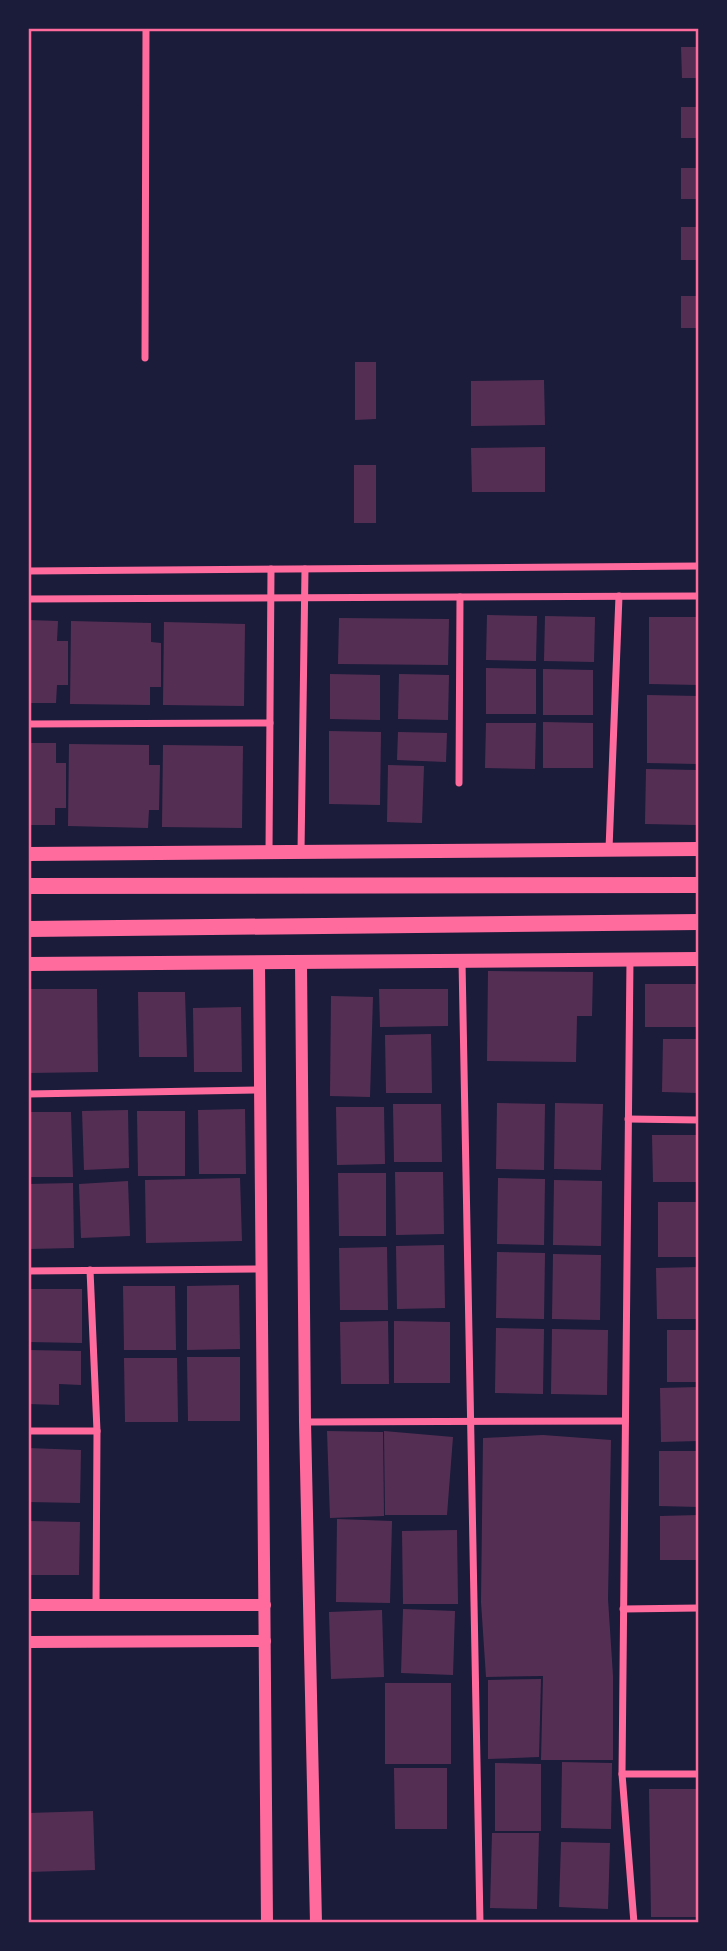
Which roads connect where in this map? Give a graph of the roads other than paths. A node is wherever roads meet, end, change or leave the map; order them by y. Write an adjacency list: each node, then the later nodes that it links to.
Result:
1 (146, 28): 2 (street)
2 (145, 358)
3 (699, 566): 5 (street)
4 (271, 569): 5 (street); 6 (street); 10 (street)
5 (305, 569): 11 (street)
6 (28, 571)
7 (619, 596): 8 (street); 9 (street); 16 (street)
8 (699, 596)
9 (460, 597): 11 (street); 15 (street)
10 (271, 598): 11 (street); 12 (street); 13 (street)
11 (304, 598): 19 (street)
12 (28, 599)
13 (270, 723): 14 (street); 18 (street)
14 (28, 724)
15 (459, 783)
16 (609, 849): 17 (main road); 19 (main road)
17 (699, 849)
18 (270, 852): 19 (main road); 20 (main road)
19 (301, 852)
20 (28, 853)
21 (699, 885): 22 (main road)
22 (28, 886)
23 (699, 922): 24 (main road)
24 (28, 929)
25 (629, 959): 26 (main road); 27 (main road); 33 (street)
26 (699, 959)
27 (462, 960): 29 (main road); 38 (street)
28 (259, 962): 29 (main road); 30 (main road); 31 (street)
29 (301, 962): 40 (street)
30 (28, 964)
31 (260, 1090): 32 (street); 35 (street)
32 (28, 1094)
33 (628, 1119): 34 (street); 39 (street)
34 (699, 1120)
35 (262, 1269): 36 (street); 45 (street)
36 (90, 1270): 37 (street); 41 (street)
37 (28, 1271)
38 (470, 1421): 39 (street); 40 (street); 54 (street)
39 (625, 1421): 47 (street)
40 (305, 1422): 53 (street)
41 (97, 1431): 42 (street); 44 (street)
42 (28, 1432)
43 (28, 1605): 44 (street)
44 (96, 1605): 45 (street)
45 (265, 1605): 48 (street)
46 (699, 1608): 47 (street)
47 (623, 1609): 50 (street)
48 (265, 1641): 49 (street); 52 (street)
49 (28, 1642)
50 (622, 1774): 51 (street); 55 (street)
51 (699, 1774)
52 (267, 1923)
53 (316, 1923)
54 (480, 1923)
55 (634, 1923)

